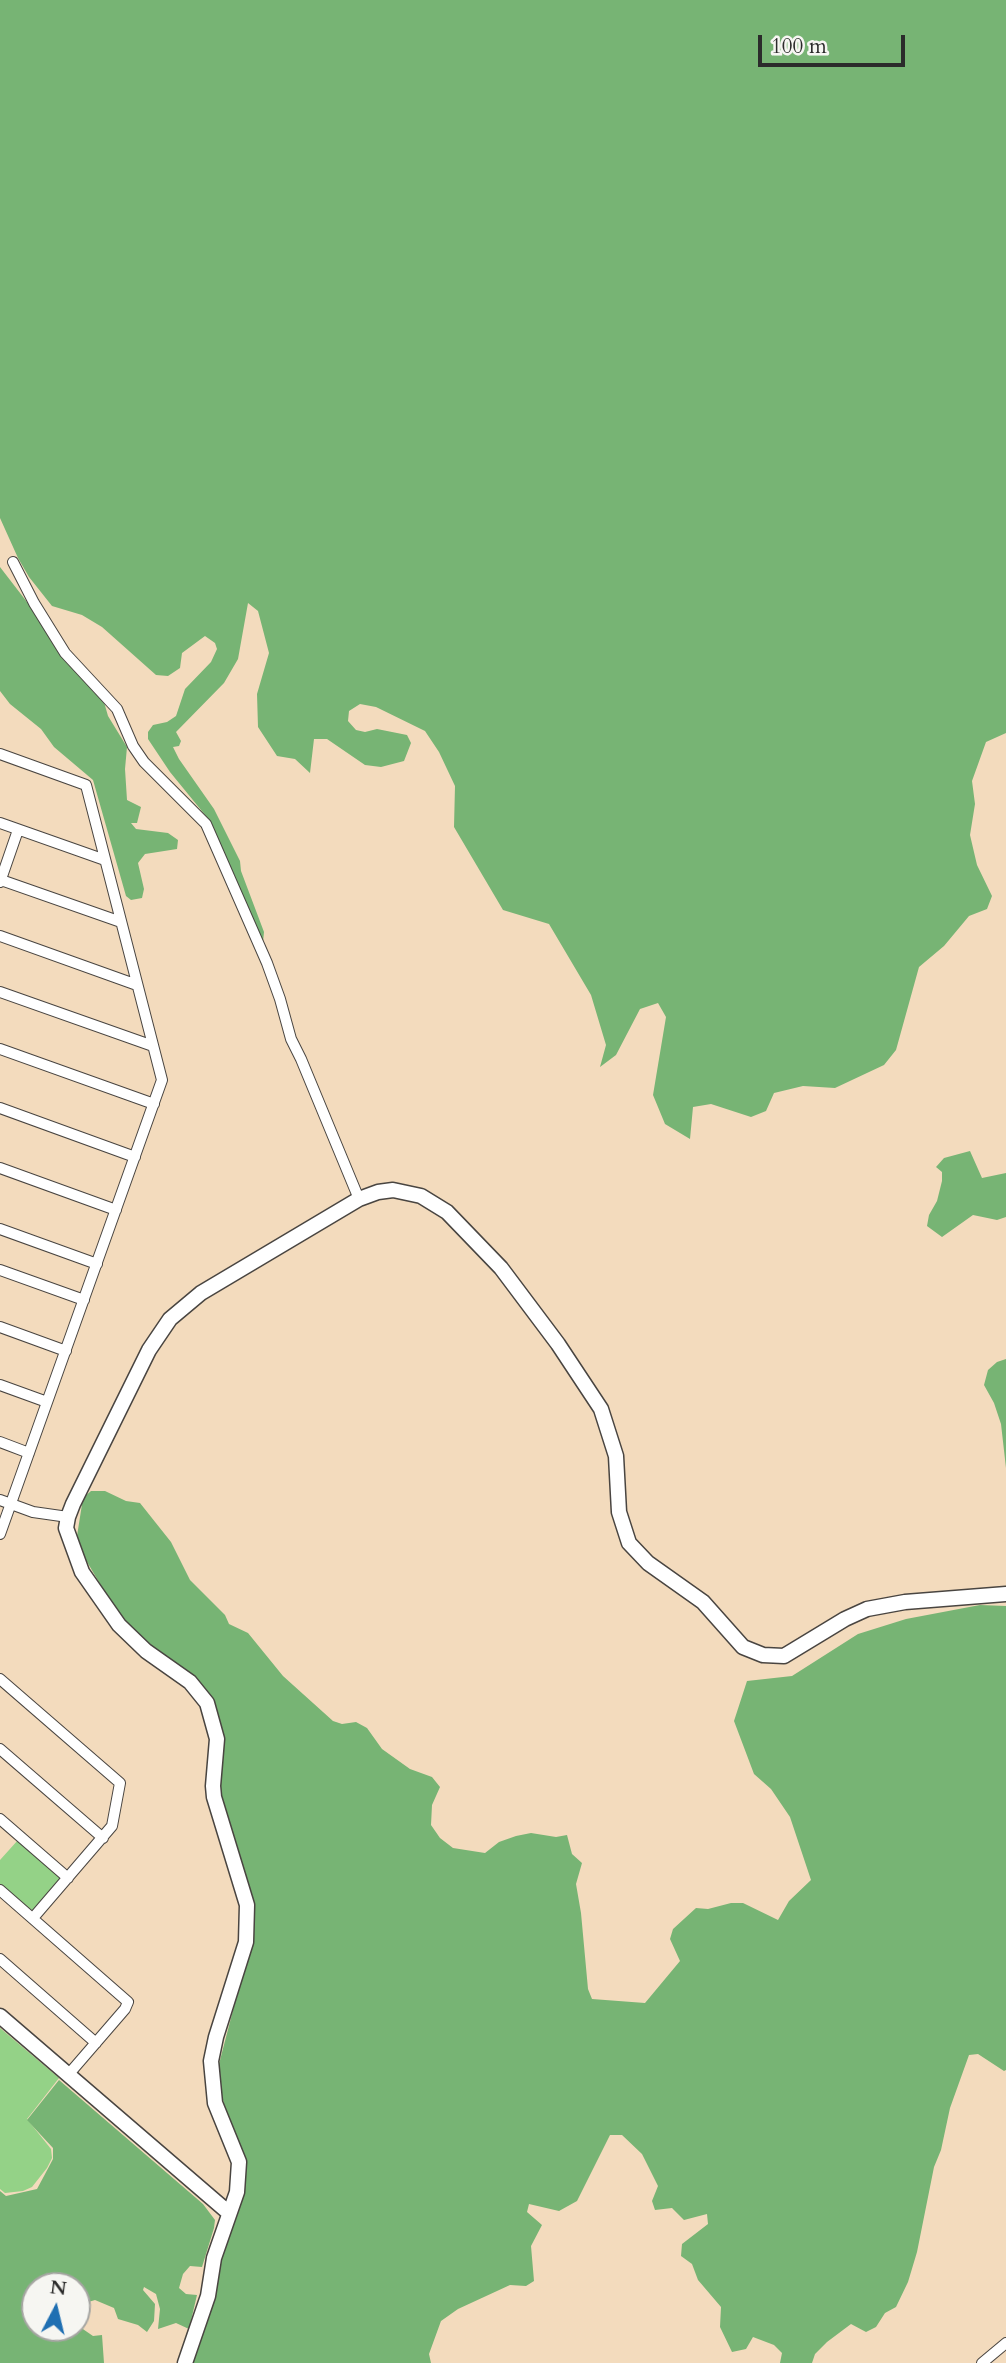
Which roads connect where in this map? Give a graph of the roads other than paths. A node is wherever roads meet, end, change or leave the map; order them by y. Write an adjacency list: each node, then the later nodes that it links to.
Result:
1 (13, 562): 17 (street)
2 (0, 754): 5 (street)
3 (0, 823): 4 (street)
4 (19, 830): 5 (street); 6 (street)
5 (105, 860): 7 (street)
6 (1, 881): 7 (street)
7 (121, 922): 9 (street)
8 (0, 936): 9 (street)
9 (137, 985): 11 (street)
10 (0, 992): 11 (street)
11 (153, 1046): 13 (street)
12 (0, 1049): 13 (street)
13 (154, 1104): 15 (street)
14 (0, 1108): 15 (street)
15 (135, 1157): 18 (street)
16 (0, 1168): 18 (street)
17 (359, 1199): 31 (street); 33 (street)
18 (116, 1210): 20 (street)
19 (0, 1229): 20 (street)
20 (97, 1264): 22 (street)
21 (0, 1270): 22 (street)
22 (84, 1300): 24 (street)
23 (0, 1327): 24 (street)
24 (66, 1351): 26 (street)
25 (0, 1385): 26 (street)
26 (47, 1402): 28 (street)
27 (0, 1442): 28 (street)
28 (29, 1453): 30 (street)
29 (0, 1500): 30 (street)
30 (11, 1504): 31 (street); 32 (street)
31 (68, 1517): 45 (street)
32 (0, 1534)
33 (1006, 1594)
34 (0, 1679): 37 (street)
35 (0, 1749): 37 (street)
36 (0, 1819): 38 (street)
37 (103, 1838): 38 (street)
38 (68, 1878): 40 (street)
39 (0, 1890): 40 (street)
40 (33, 1918): 43 (street)
41 (0, 1959): 43 (street)
42 (0, 2017): 44 (street)
43 (96, 2043): 44 (street)
44 (68, 2075): 45 (street)
45 (229, 2213): 47 (street)
46 (1006, 2343): 48 (street)
47 (185, 2363)
48 (982, 2363)

